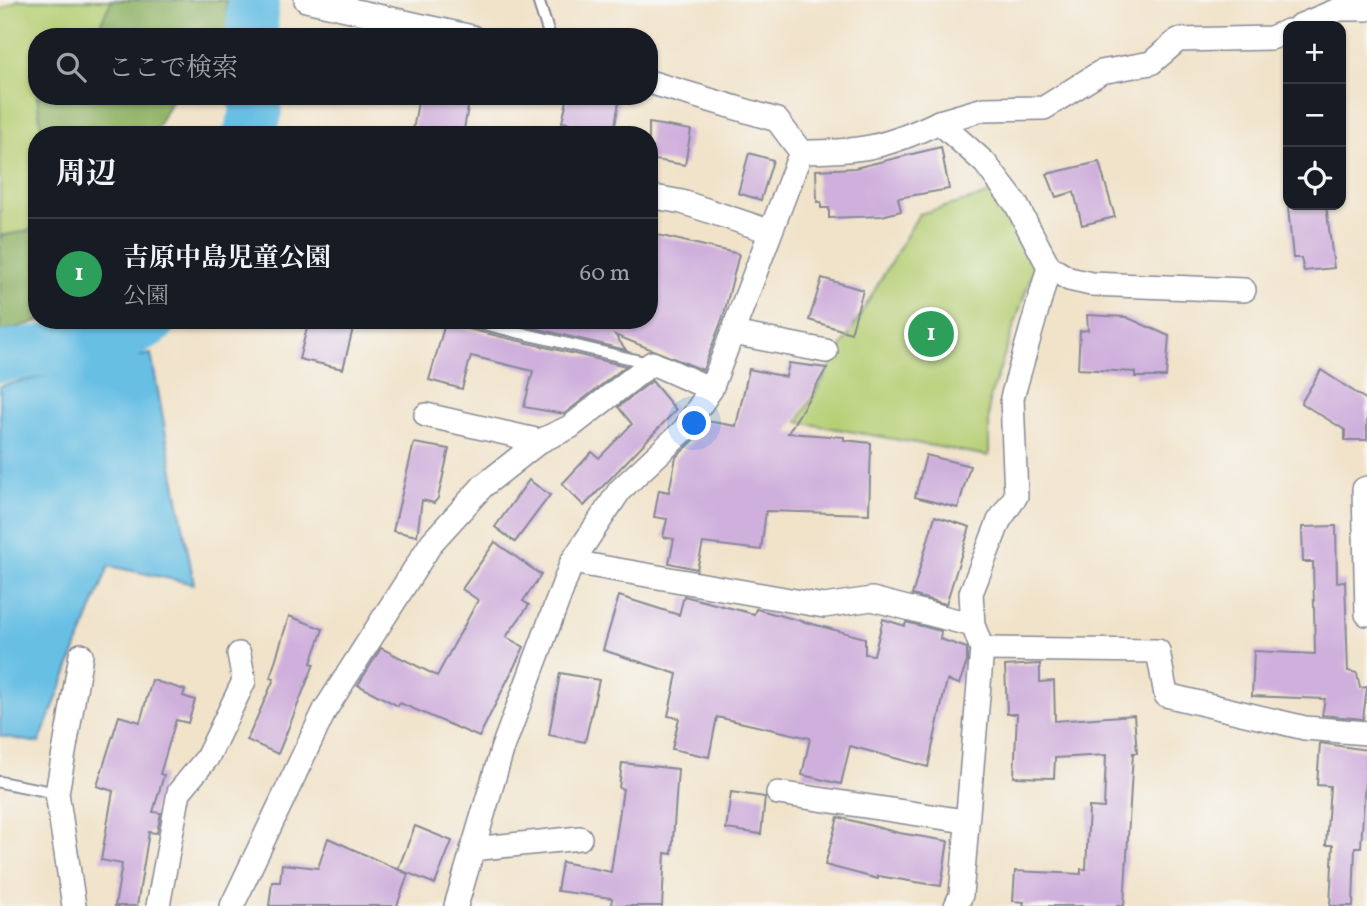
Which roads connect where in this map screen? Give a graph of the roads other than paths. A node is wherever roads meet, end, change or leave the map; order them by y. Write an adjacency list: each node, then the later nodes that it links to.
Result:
1 (306, 0): 5 (street)
2 (538, 0): 6 (lane)
3 (1367, 9): 4 (street)
4 (1311, 21)
5 (432, 28)
6 (547, 28)
7 (1283, 33): 9 (street)
8 (658, 85): 10 (street)
9 (939, 122): 10 (street); 13 (street)
10 (801, 152): 12 (street)
11 (658, 198): 12 (street)
12 (769, 231): 16 (street)
13 (1049, 267): 14 (street); 25 (street)
14 (1244, 290)
15 (505, 329): 18 (lane)
16 (733, 333): 17 (street); 19 (street)
17 (827, 351)
18 (652, 363): 19 (street); 21 (street)
19 (711, 389): 23 (street)
20 (426, 415): 21 (street)
21 (540, 441): 38 (street)
22 (1367, 488): 24 (street)
23 (572, 562): 25 (street); 35 (street)
24 (1367, 614)
25 (973, 625): 26 (street)
26 (982, 649): 29 (street); 33 (street)
27 (81, 654): 31 (street)
28 (239, 654): 37 (street)
29 (1367, 733)
30 (0, 782): 31 (lane)
31 (57, 793): 36 (street)
32 (778, 793): 33 (street)
33 (965, 821): 40 (street)
34 (580, 838): 35 (street)
35 (472, 849): 39 (street)
36 (74, 906)
37 (158, 906)
38 (232, 906)
39 (456, 906)
40 (956, 906)

